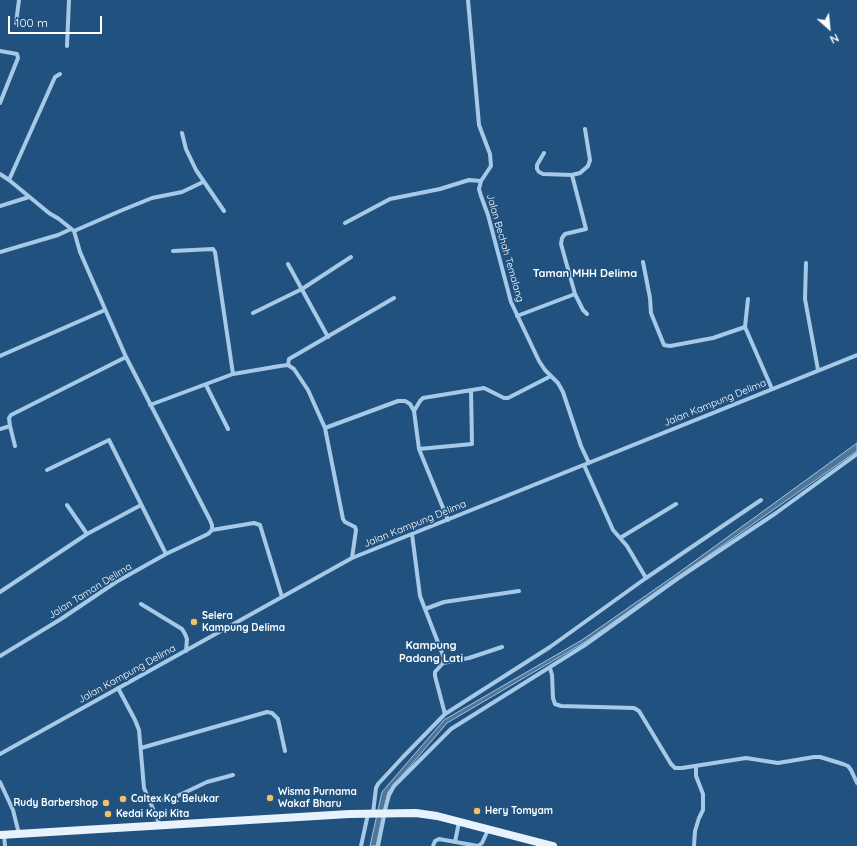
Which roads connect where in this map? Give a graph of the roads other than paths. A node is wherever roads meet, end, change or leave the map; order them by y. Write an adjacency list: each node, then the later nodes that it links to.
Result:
1 (19, 0): 4 (street)
2 (69, 0): 5 (street)
3 (468, 0): 15 (street)
4 (16, 23)
5 (67, 46)
6 (0, 51): 8 (street)
7 (60, 74): 14 (street)
8 (0, 104)
9 (585, 129): 13 (street)
10 (182, 133): 16 (street)
11 (544, 153): 13 (street)
12 (0, 174): 14 (street)
13 (572, 175): 29 (street)
14 (9, 180): 17 (street)
15 (481, 181): 20 (street); 35 (street, Jalan Bechah Temalang)
16 (203, 182): 19 (street); 21 (street)
17 (29, 197): 18 (street); 21 (street)
18 (0, 206)
19 (224, 211)
20 (345, 223)
21 (73, 230): 23 (street); 32 (street)
22 (173, 251): 43 (street)
23 (0, 252)
24 (351, 257): 28 (street)
25 (643, 262): 36 (street)
26 (806, 263): 42 (street)
27 (288, 264): 28 (street)
28 (302, 289): 33 (street); 37 (street)
29 (575, 294): 34 (street); 35 (street)
30 (394, 298): 37 (street)
31 (748, 299): 36 (street)
32 (105, 310): 39 (street); 40 (street)
33 (253, 313)
34 (587, 314)
35 (518, 316): 44 (street, Jalan Bechah Temalang)
36 (745, 327): 46 (street)
37 (328, 337): 41 (street)
38 (857, 355): 42 (street, Jalan Kampung Delima)
39 (0, 356)
40 (126, 357): 48 (street); 50 (street)
41 (288, 366): 43 (street); 51 (street)
42 (818, 370): 46 (street, Jalan Kampung Delima)
43 (233, 374): 45 (street)
44 (551, 376): 47 (street); 57 (street, Jalan Bechah Temalang)
45 (206, 385): 48 (street); 53 (street)
46 (772, 389): 57 (street, Jalan Kampung Delima)
47 (471, 390): 49 (street); 55 (street)
48 (150, 405): 65 (street)
49 (414, 411): 51 (street); 55 (street)
50 (10, 426): 52 (street); 54 (street)
51 (325, 428): 70 (street)
52 (0, 429)
53 (228, 429)
54 (15, 446)
55 (419, 449): 64 (street)
56 (857, 454): 81 (street)
57 (589, 463): 58 (street, Jalan Kampung Delima)
58 (584, 465): 64 (street, Jalan Kampung Delima); 68 (street)
59 (47, 470): 63 (street)
60 (761, 500): 71 (street)
61 (676, 504): 68 (street)
62 (66, 505): 66 (street)
63 (141, 505): 66 (street); 69 (street)
64 (448, 520): 67 (street, Jalan Kampung Delima)
65 (212, 530): 69 (street, Jalan Taman Delima); 74 (street)
66 (87, 534): 73 (street)
67 (412, 534): 70 (street, Jalan Kampung Delima); 76 (street)
68 (620, 538): 71 (street)
69 (166, 554): 79 (street, Jalan Taman Delima)
70 (352, 558): 74 (street, Jalan Kampung Delima)
71 (646, 578): 83 (street)
72 (519, 591): 76 (street)
73 (0, 592)
74 (282, 597): 78 (street, Jalan Kampung Delima)
75 (141, 604): 78 (street)
76 (425, 609): 80 (street)
77 (502, 647): 80 (street)
78 (186, 651): 82 (street, Jalan Kampung Delima)
79 (0, 656)
80 (443, 663): 83 (street)
81 (550, 668): 87 (street); 92 (street)
82 (118, 688): 84 (street); 86 (street, Jalan Kampung Delima)
83 (445, 714): 93 (street)
84 (141, 748): 85 (street); 91 (street)
85 (285, 751)
86 (0, 754)
87 (696, 766): 90 (street); 105 (street)
88 (233, 775): 91 (street)
89 (0, 782): 98 (street)
90 (857, 783)
91 (150, 801): 95 (street)
92 (384, 812): 93 (main road); 94 (main road); 102 (street)
93 (371, 813): 95 (main road); 101 (street)
94 (458, 822): 96 (main road); 99 (street)
95 (160, 825): 98 (main road)
96 (488, 830): 99 (street); 104 (main road)
97 (2, 835): 98 (main road); 100 (street)
98 (19, 835)
99 (455, 842): 103 (street)
100 (5, 846)
101 (360, 846)
102 (378, 846)
103 (433, 846)
104 (549, 846)
105 (694, 846)

